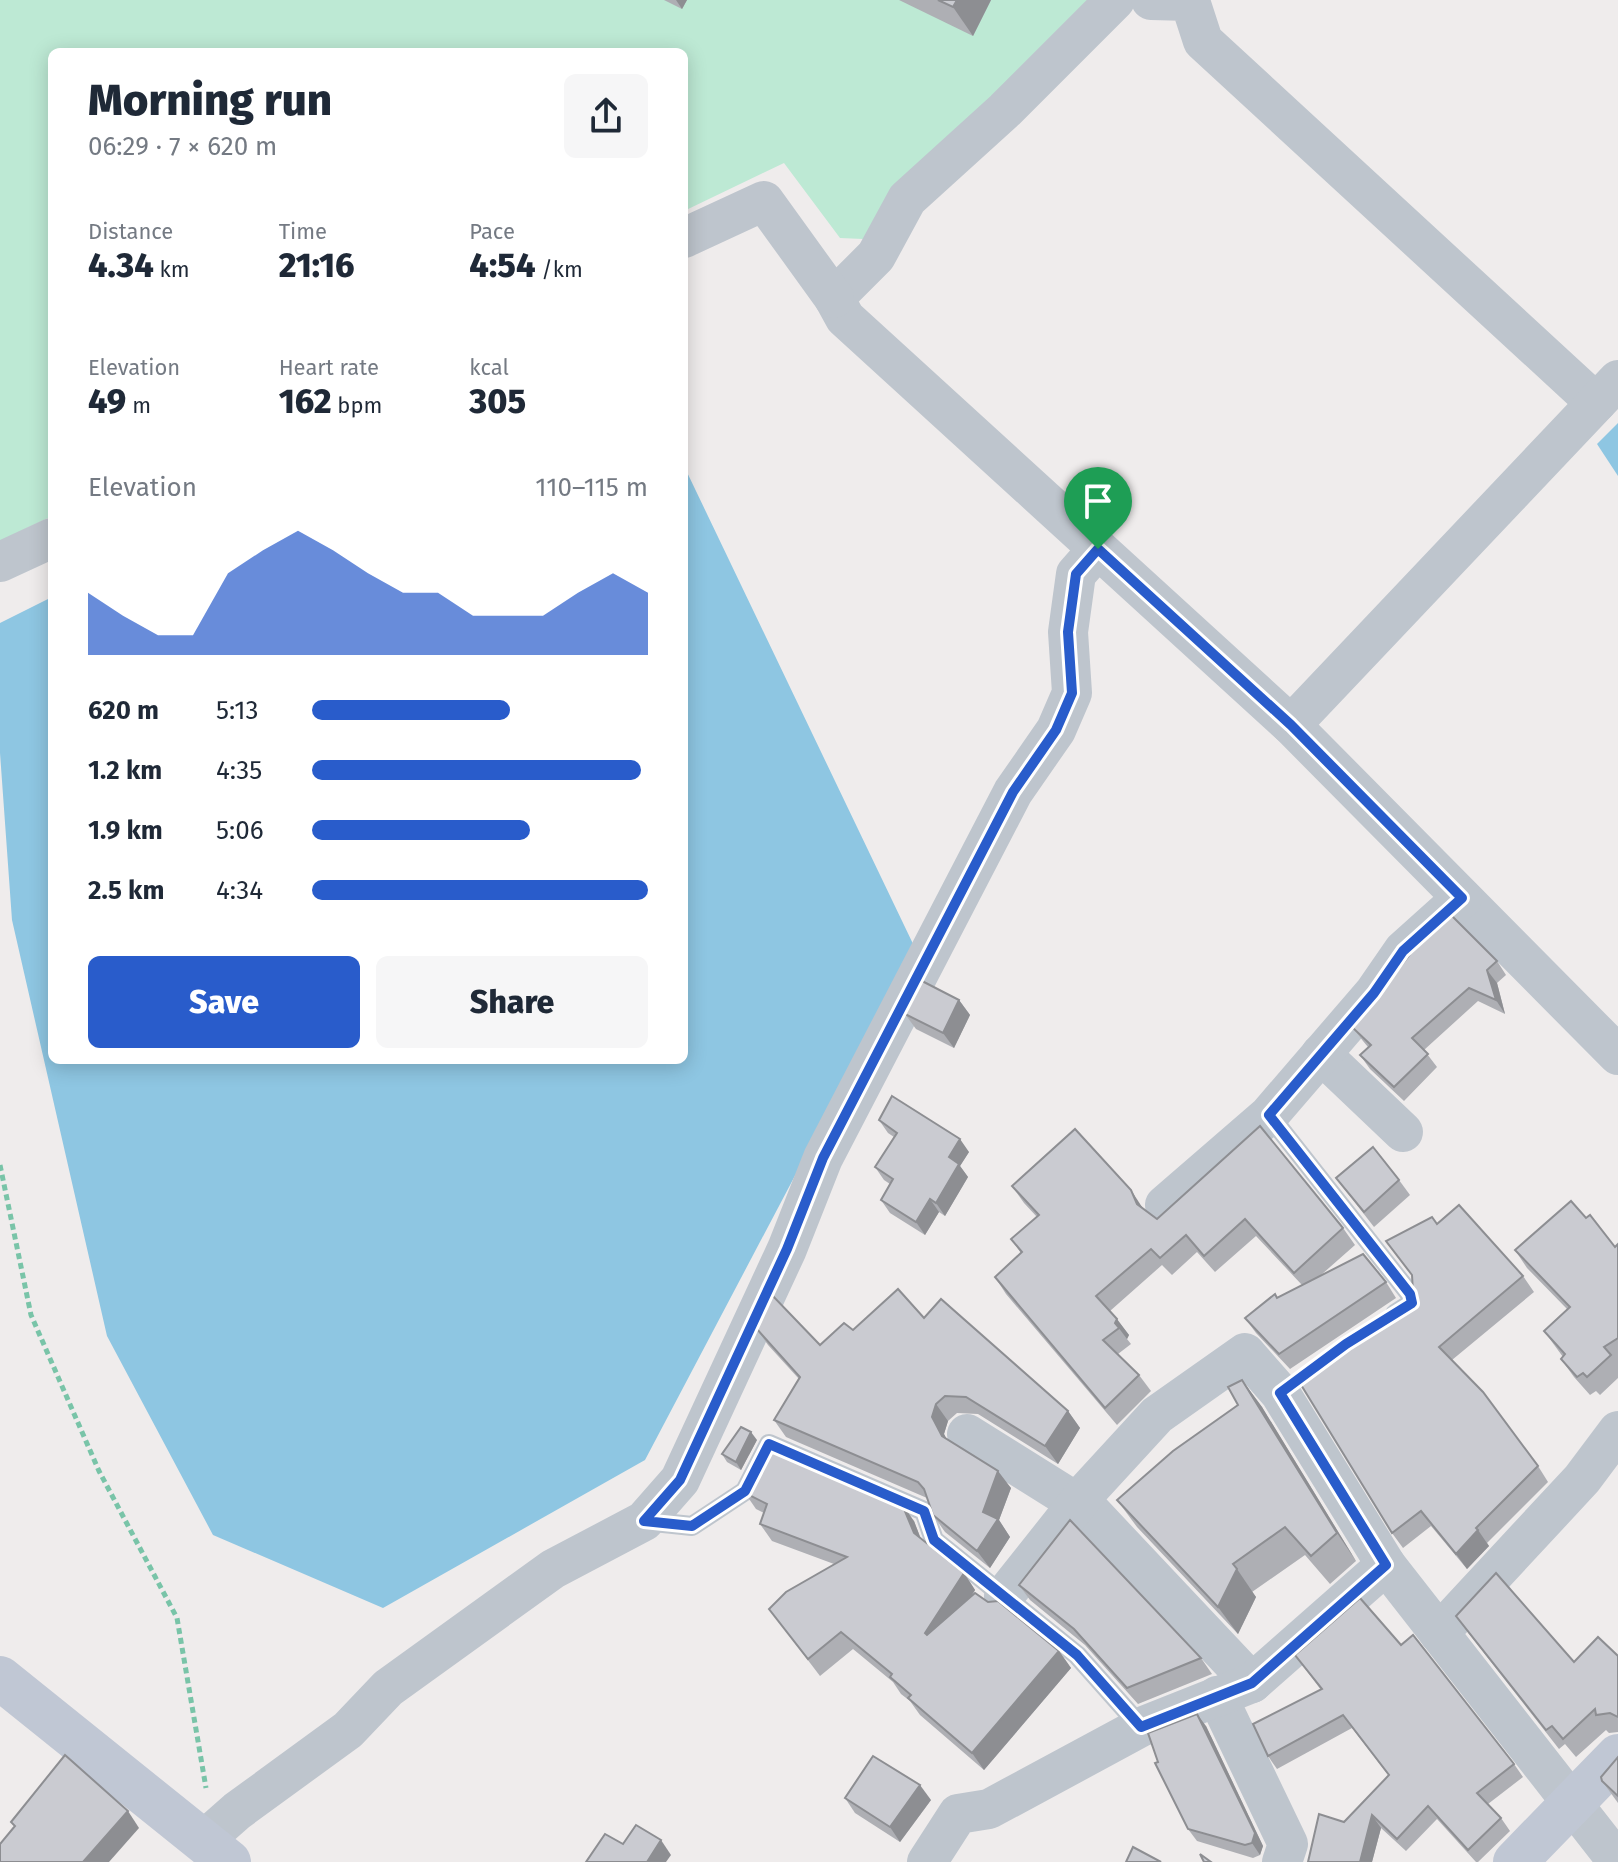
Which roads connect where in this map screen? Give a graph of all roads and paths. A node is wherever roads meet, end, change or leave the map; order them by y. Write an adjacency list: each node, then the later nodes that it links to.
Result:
1 (1115, 0): 4 (street)
2 (1151, 0): 5 (street)
3 (688, 236): 4 (street)
4 (834, 298): 7 (street)
5 (1607, 391): 9 (street)
6 (48, 540): 8 (street)
7 (1098, 549): 9 (street); 21 (street)
8 (0, 562)
9 (1291, 725): 10 (street)
10 (1462, 898): 11 (street); 12 (street)
11 (1321, 1054): 13 (street); 14 (street)
12 (1618, 1055)
13 (1269, 1115): 16 (street); 17 (lane)
14 (1403, 1132)
15 (0, 1165): 30 (path)
16 (1165, 1205)
17 (1373, 1328)
18 (1618, 1431): 24 (street)
19 (967, 1434): 20 (street)
20 (1078, 1503): 22 (street); 23 (street); 26 (street)
21 (644, 1521): 23 (lane); 30 (street)
22 (1386, 1565): 24 (street); 26 (street)
23 (1004, 1596): 27 (lane)
24 (1439, 1633): 29 (street)
25 (0, 1678): 30 (main road)
26 (1235, 1689): 27 (street); 32 (street)
27 (1141, 1727): 31 (street)
28 (1618, 1756): 29 (main road)
29 (1572, 1805): 33 (main road); 34 (street)
30 (211, 1848)
31 (927, 1862)
32 (1282, 1862)
33 (1515, 1862)
34 (1618, 1862)

